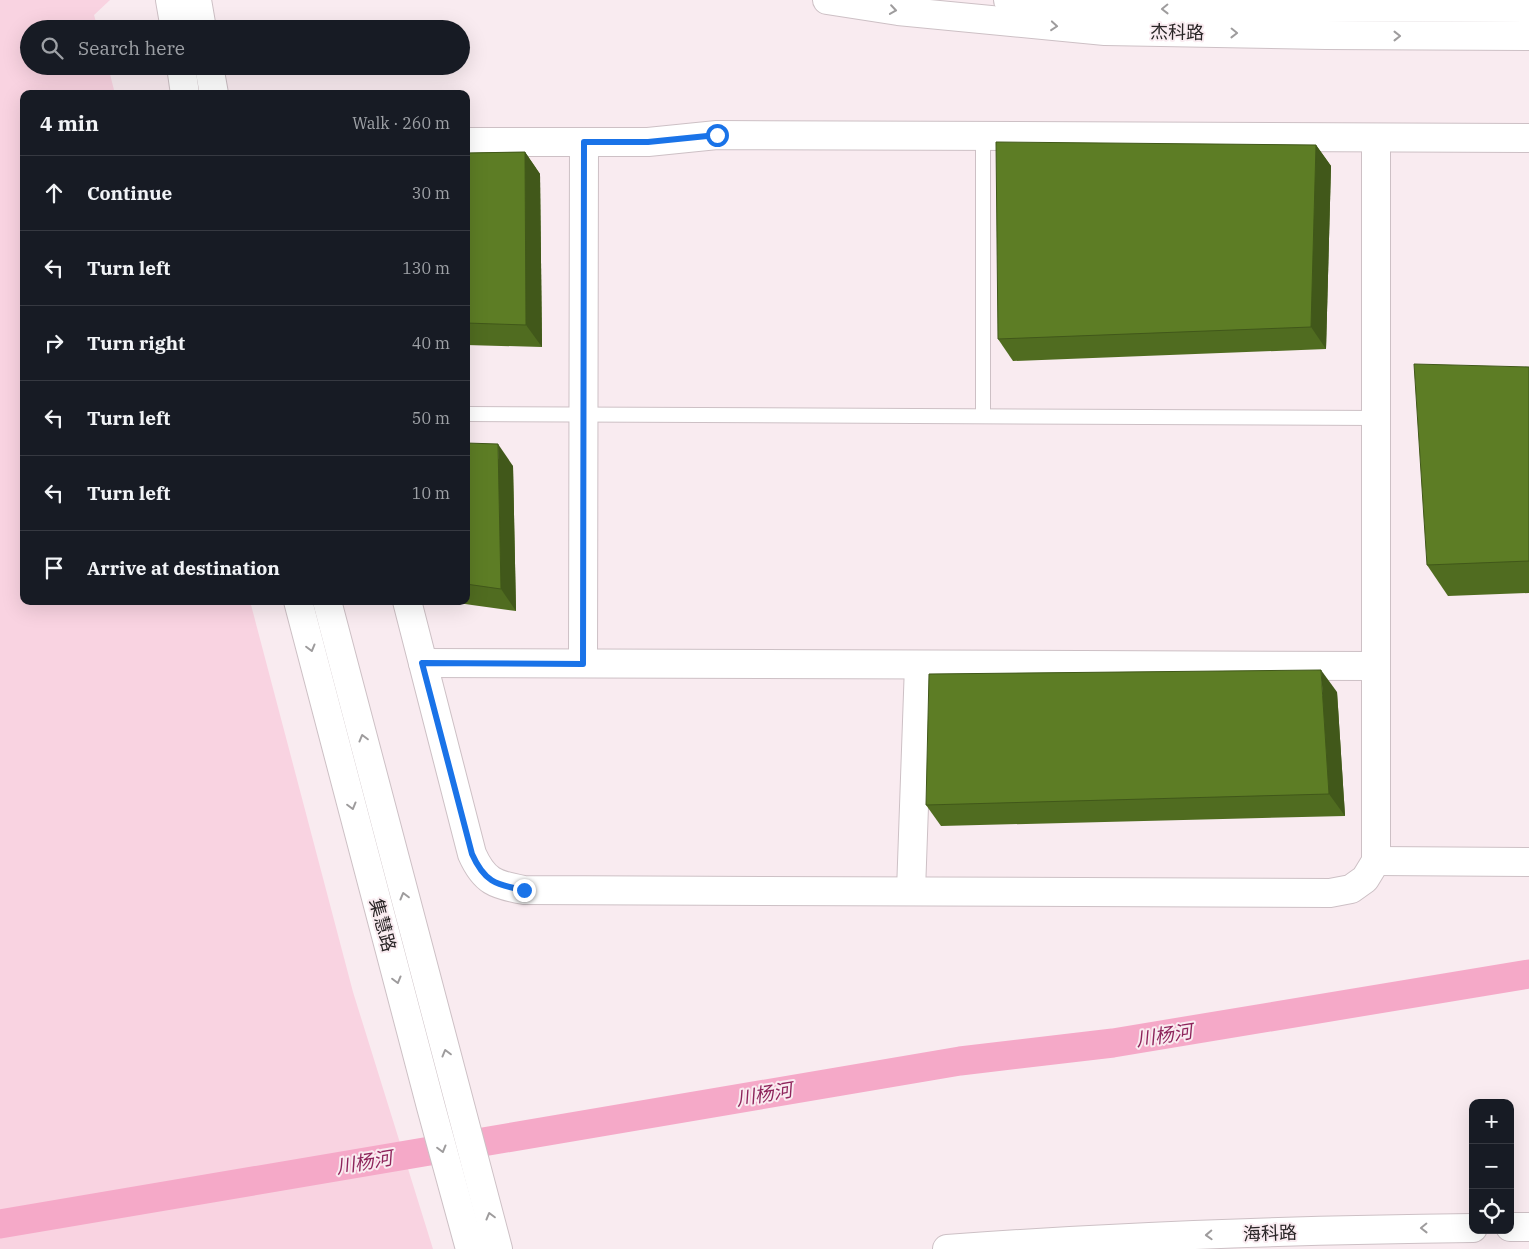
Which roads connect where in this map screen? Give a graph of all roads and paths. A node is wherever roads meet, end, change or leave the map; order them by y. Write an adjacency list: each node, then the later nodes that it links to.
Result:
1 (170, 0): 6 (street)
2 (197, 0): 7 (street)
3 (827, 0): 8 (street, 杰科路, one-way to 8)
4 (1008, 0): 5 (street, 杰科路, one-way to 4)
5 (1529, 8)
6 (173, 20)
7 (200, 20)
8 (1529, 36)
9 (182, 75): 11 (street)
10 (211, 75): 12 (street)
11 (184, 90)
12 (213, 90)
13 (983, 136): 14 (street); 17 (street); 20 (lane)
14 (1376, 138): 15 (street); 21 (street)
15 (1529, 138)
16 (470, 142): 17 (street)
17 (584, 142): 19 (street)
18 (470, 414): 19 (lane)
19 (584, 414): 20 (lane); 26 (street)
20 (983, 416): 21 (lane)
21 (1376, 418): 28 (street)
22 (299, 605): 35 (street, 集慧路, one-way to 35)
23 (328, 605): 36 (street, 集慧路, one-way to 23)
24 (407, 605): 25 (street)
25 (422, 663): 26 (street); 31 (street)
26 (583, 664): 27 (street)
27 (919, 665): 28 (street); 31 (street)
28 (1376, 666): 29 (street)
29 (1376, 861): 30 (street); 31 (street)
30 (1529, 862)
31 (911, 891)
32 (1514, 1227): 33 (street)
33 (1529, 1227)
34 (1469, 1228): 37 (street, 海科路, one-way to 37)
35 (470, 1249)
36 (498, 1249)
37 (947, 1249)

